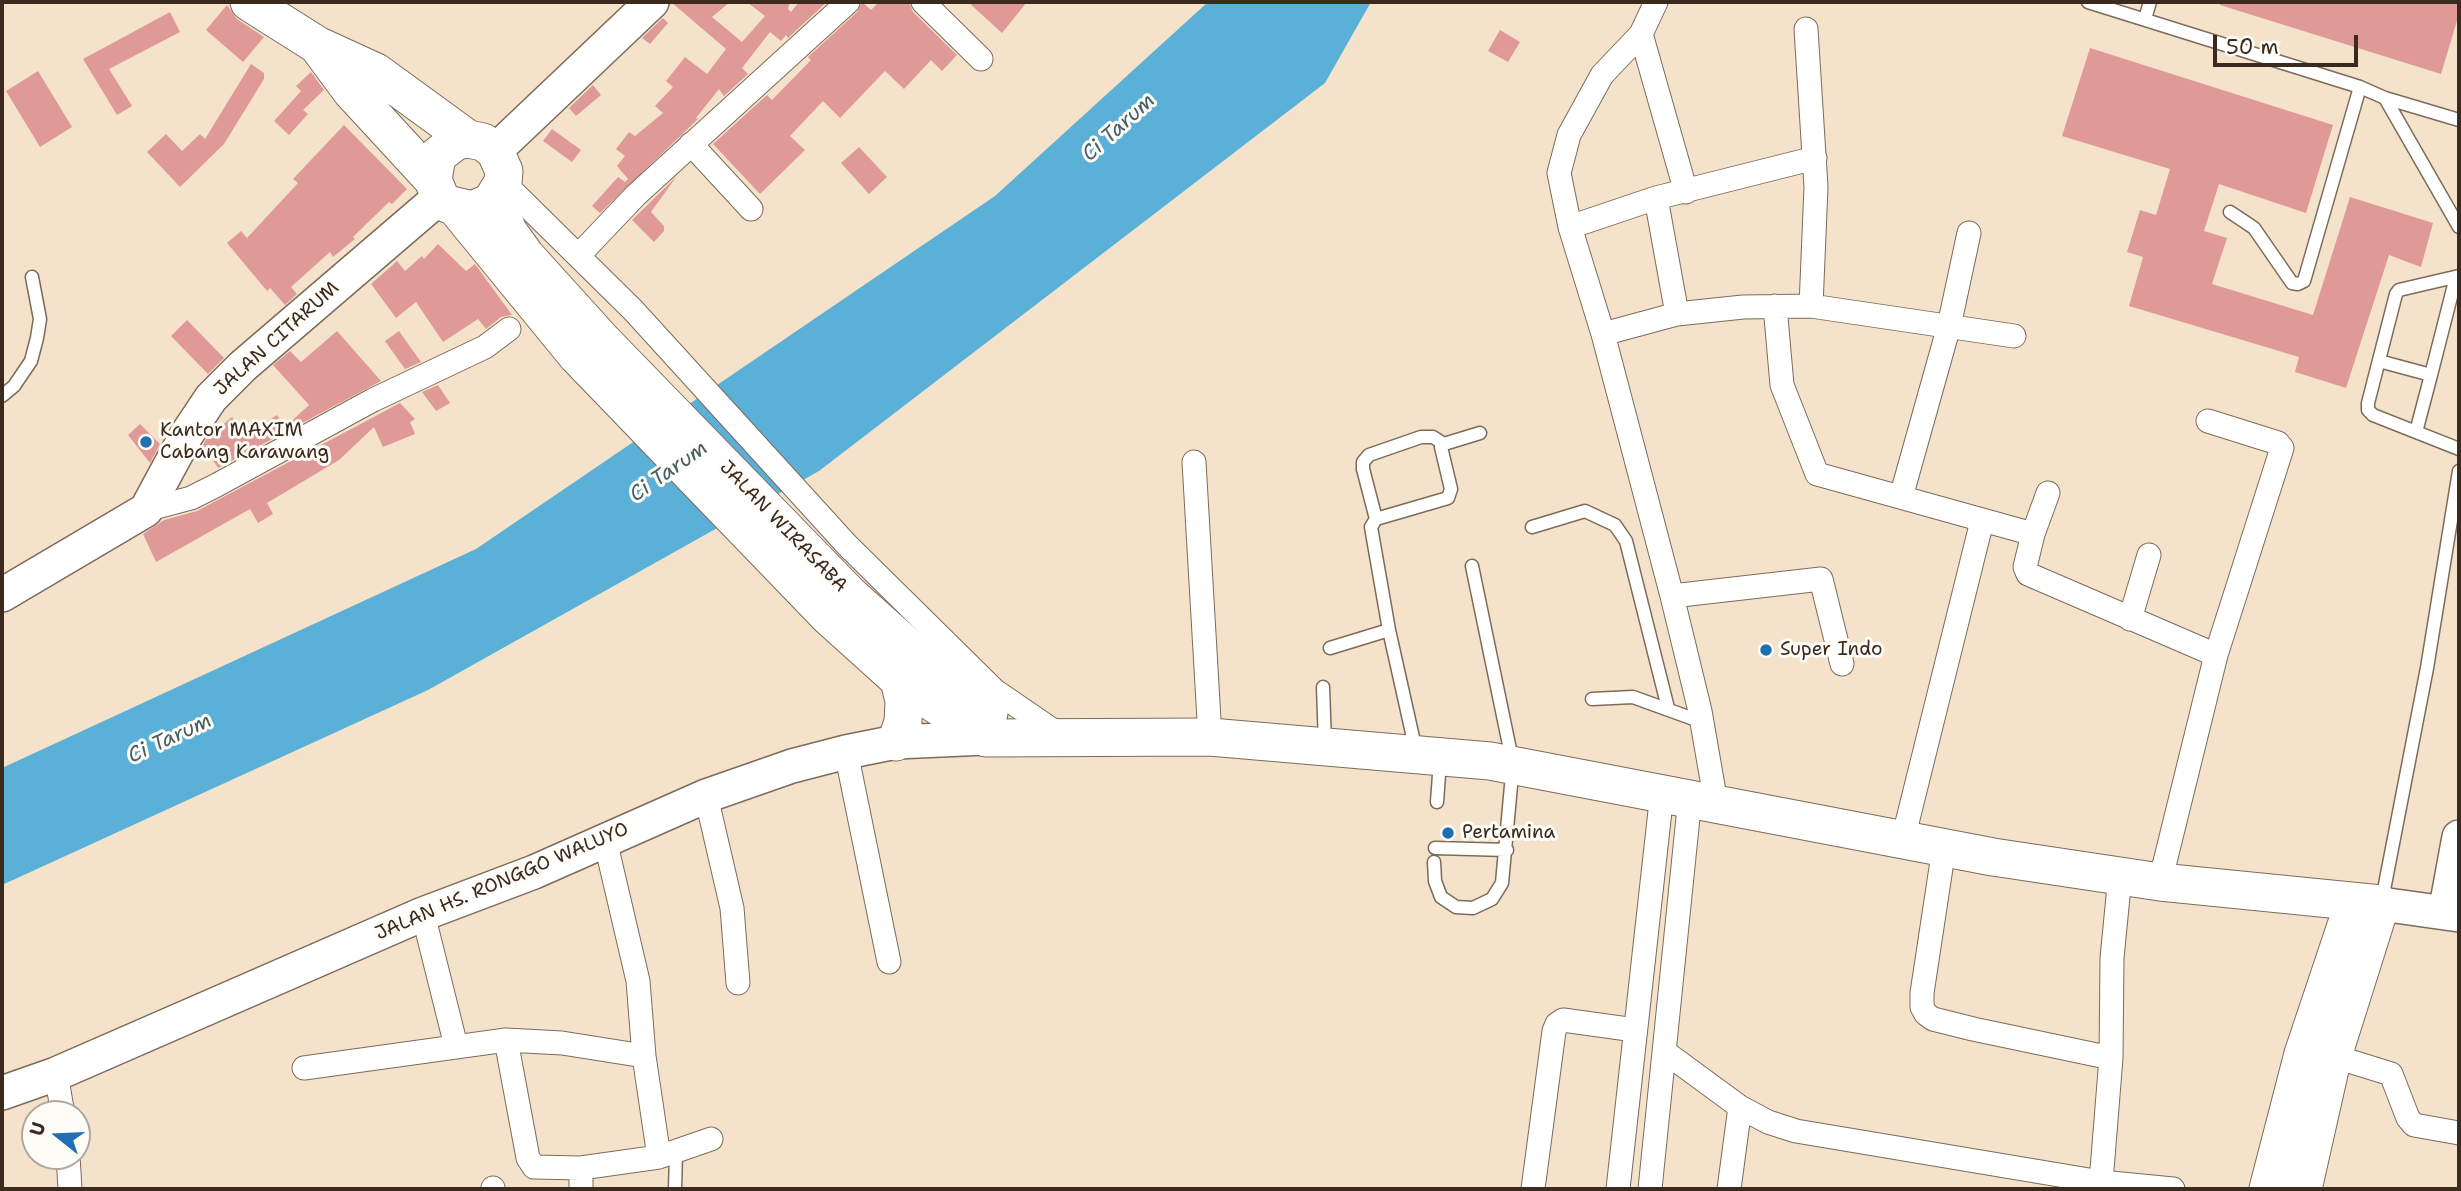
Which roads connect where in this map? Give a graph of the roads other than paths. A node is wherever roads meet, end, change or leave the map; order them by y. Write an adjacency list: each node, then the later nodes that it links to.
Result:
1 (249, 2): 11 (main road, JALAN WIRASABA)
2 (652, 2): 18 (street)
3 (848, 2): 16 (street)
4 (923, 2): 12 (street)
5 (1656, 2): 10 (street)
6 (2088, 2): 8 (lane)
7 (2150, 2): 8 (lane)
8 (2145, 19): 13 (lane)
9 (1806, 29): 17 (street)
10 (1641, 34): 19 (street); 24 (street)
11 (317, 45): 18 (main road, JALAN WIRASABA); 20 (main road, JALAN WIRASABA)
12 (981, 59)
13 (2360, 87): 14 (lane); 23 (lane)
14 (2385, 98): 15 (lane); 25 (lane)
15 (2459, 120)
16 (691, 145): 22 (street); 27 (street)
17 (1815, 158): 19 (street); 31 (street)
18 (491, 166): 20 (main road); 20 (main road); 27 (street); 37 (main road, JALAN WIRASABA)
19 (1686, 192): 21 (street)
20 (443, 195): 37 (main road, JALAN WIRASABA); 50 (street, JALAN CITARUM)
21 (1656, 198): 24 (street); 32 (street)
22 (751, 209)
23 (2230, 212)
24 (1570, 227): 35 (street)
25 (2459, 228)
26 (1969, 233): 33 (street)
27 (579, 255): 71 (street)
28 (32, 277): 40 (lane)
29 (2458, 277): 38 (lane); 39 (lane)
30 (1775, 306): 31 (street); 32 (street); 49 (street)
31 (1811, 306): 33 (street)
32 (1677, 314): 35 (street)
33 (1949, 326): 36 (street); 49 (street)
34 (509, 329): 50 (street)
35 (1603, 334): 58 (street)
36 (2014, 336)
37 (590, 348): 59 (main road, JALAN WIRASABA)
38 (2379, 361): 39 (lane); 42 (lane)
39 (2431, 375): 42 (lane)
40 (2, 396)
41 (2208, 421): 63 (street)
42 (2416, 432): 45 (lane)
43 (1480, 433): 44 (lane)
44 (1444, 444): 51 (lane); 51 (lane)
45 (2459, 449)
46 (1194, 462): 72 (street)
47 (2459, 471): 92 (lane)
48 (2048, 493): 54 (street)
49 (1901, 497): 52 (street)
50 (146, 510): 57 (street)
51 (1376, 519): 61 (lane)
52 (1982, 521): 54 (street); 82 (street)
53 (1532, 527): 68 (lane)
54 (2033, 534): 60 (street)
55 (2149, 555): 60 (street)
56 (1472, 566): 77 (lane)
57 (2, 595)
58 (1672, 596): 64 (street); 69 (street)
59 (838, 605): 65 (main road, JALAN WIRASABA); 70 (main road, JALAN WIRASABA)
60 (2130, 619): 63 (street)
61 (1389, 629): 62 (lane); 76 (lane)
62 (1330, 648)
63 (2216, 655): 91 (street)
64 (1842, 664)
65 (899, 681): 70 (main road, JALAN WIRASABA); 73 (main road)
66 (1323, 687): 74 (lane)
67 (1592, 699): 68 (lane)
68 (1668, 708): 69 (lane)
69 (1702, 722): 79 (street)
70 (1003, 737): 71 (main road); 73 (street, JALAN HS. RONGGO WALUYO)
71 (1063, 737): 72 (main road)
72 (1210, 737): 74 (main road)
73 (896, 742): 75 (street, JALAN HS. RONGGO WALUYO)
74 (1325, 745): 76 (main road)
75 (845, 752): 78 (street, JALAN HS. RONGGO WALUYO); 95 (street)
76 (1429, 756): 77 (main road); 80 (lane)
77 (1513, 764): 79 (main road); 86 (lane)
78 (706, 796): 83 (street, JALAN HS. RONGGO WALUYO); 96 (street)
79 (1689, 798): 82 (main road); 88 (street); 89 (street)
80 (1437, 802)
81 (2459, 836): 94 (street)
82 (1903, 839): 85 (main road)
83 (606, 840): 93 (street, JALAN HS. RONGGO WALUYO); 101 (street)
84 (1435, 848): 86 (lane)
85 (1944, 848): 90 (main road); 103 (street)
86 (1507, 850): 87 (lane)
87 (1434, 862)
88 (1653, 868): 89 (street); 97 (street)
89 (1683, 872): 100 (street)
90 (2120, 876): 91 (main road); 103 (street)
91 (2160, 883): 92 (main road)
92 (2367, 903): 94 (street); 102 (main road); 122 (main road)
93 (423, 914): 99 (street); 105 (street, JALAN HS. RONGGO WALUYO)
94 (2452, 914)
95 (889, 962)
96 (738, 982)
97 (1635, 1030): 117 (street); 118 (street)
98 (506, 1040): 99 (street); 101 (street); 113 (street)
99 (456, 1046): 104 (street)
100 (1665, 1052): 108 (street); 119 (street)
101 (644, 1056): 111 (street)
102 (2333, 1056): 109 (street); 123 (main road)
103 (2110, 1058): 114 (street)
104 (304, 1069)
105 (56, 1074): 106 (street, JALAN HS. RONGGO WALUYO); 107 (street)
106 (2, 1093)
107 (61, 1100)
108 (1740, 1107): 114 (street); 120 (street)
109 (2459, 1133)
110 (711, 1139): 111 (street)
111 (667, 1155): 113 (street); 116 (lane)
112 (69, 1170): 115 (street)
113 (581, 1179)
114 (2101, 1182): 121 (street)
115 (70, 1189)
116 (674, 1189)
117 (1534, 1189)
118 (1618, 1189)
119 (1650, 1189)
120 (1730, 1189)
121 (2173, 1189)
122 (2268, 1189)
123 (2303, 1189)

